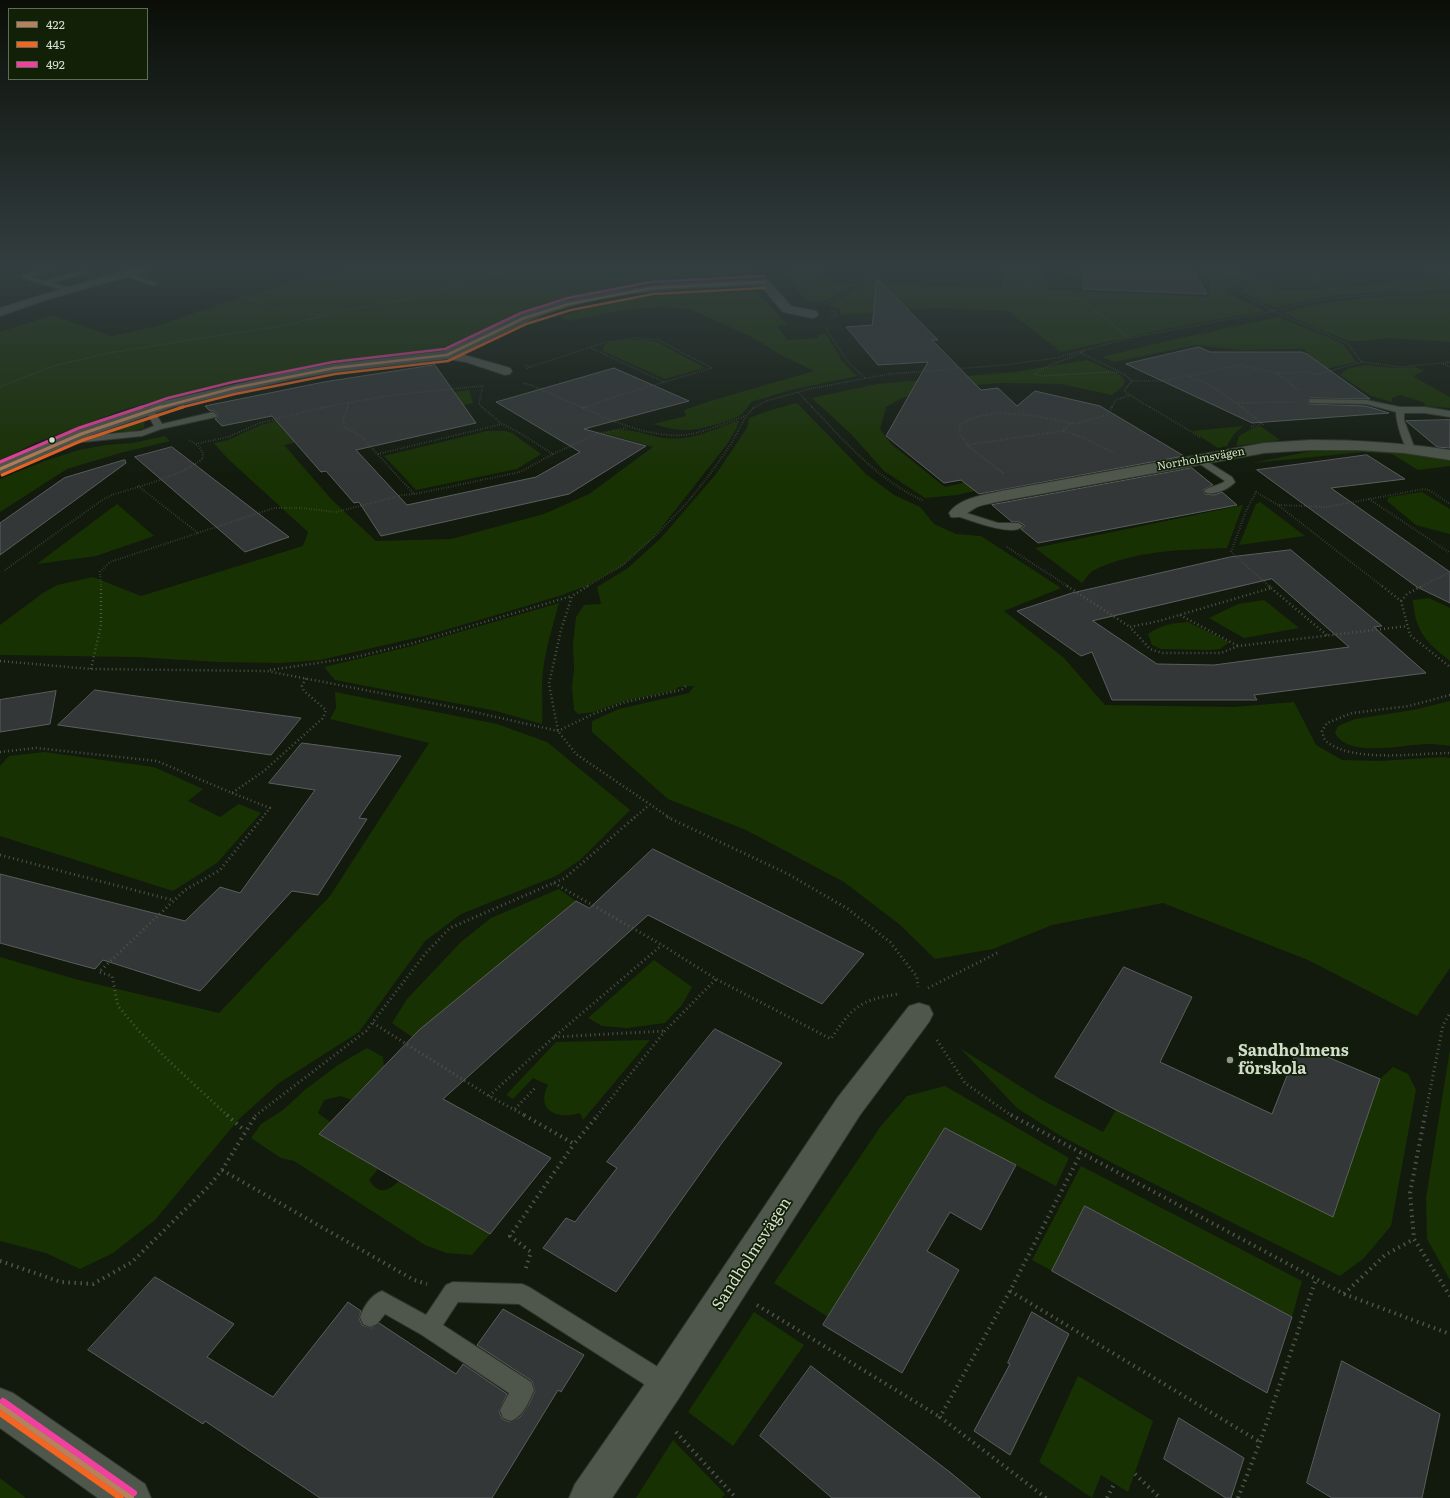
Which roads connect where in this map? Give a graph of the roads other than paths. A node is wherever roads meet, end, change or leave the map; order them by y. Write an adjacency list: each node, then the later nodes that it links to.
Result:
1 (483, 338): 2 (street)
2 (447, 355): 3 (street); 6 (street)
3 (505, 371)
4 (1313, 401): 5 (lane)
5 (1400, 410): 7 (lane); 11 (lane)
6 (150, 411): 9 (lane); 10 (street)
7 (1450, 414)
8 (213, 415): 9 (lane)
9 (159, 427): 10 (lane)
10 (64, 441): 14 (street)
11 (1411, 449): 12 (street, Norrholmsvägen); 13 (street, Norrholmsvägen)
12 (1450, 455)
13 (1200, 460): 15 (lane); 16 (street, Norrholmsvägen)
14 (0, 469)
15 (1209, 490)
16 (957, 513): 17 (lane)
17 (1018, 526)
18 (916, 997): 21 (street, Sandholmsvägen)
19 (370, 1317): 20 (lane)
20 (429, 1328): 21 (lane); 23 (lane)
21 (666, 1385): 25 (street, Sandholmsvägen)
22 (0, 1406): 24 (street)
23 (511, 1410)
24 (131, 1498)
25 (589, 1498)

